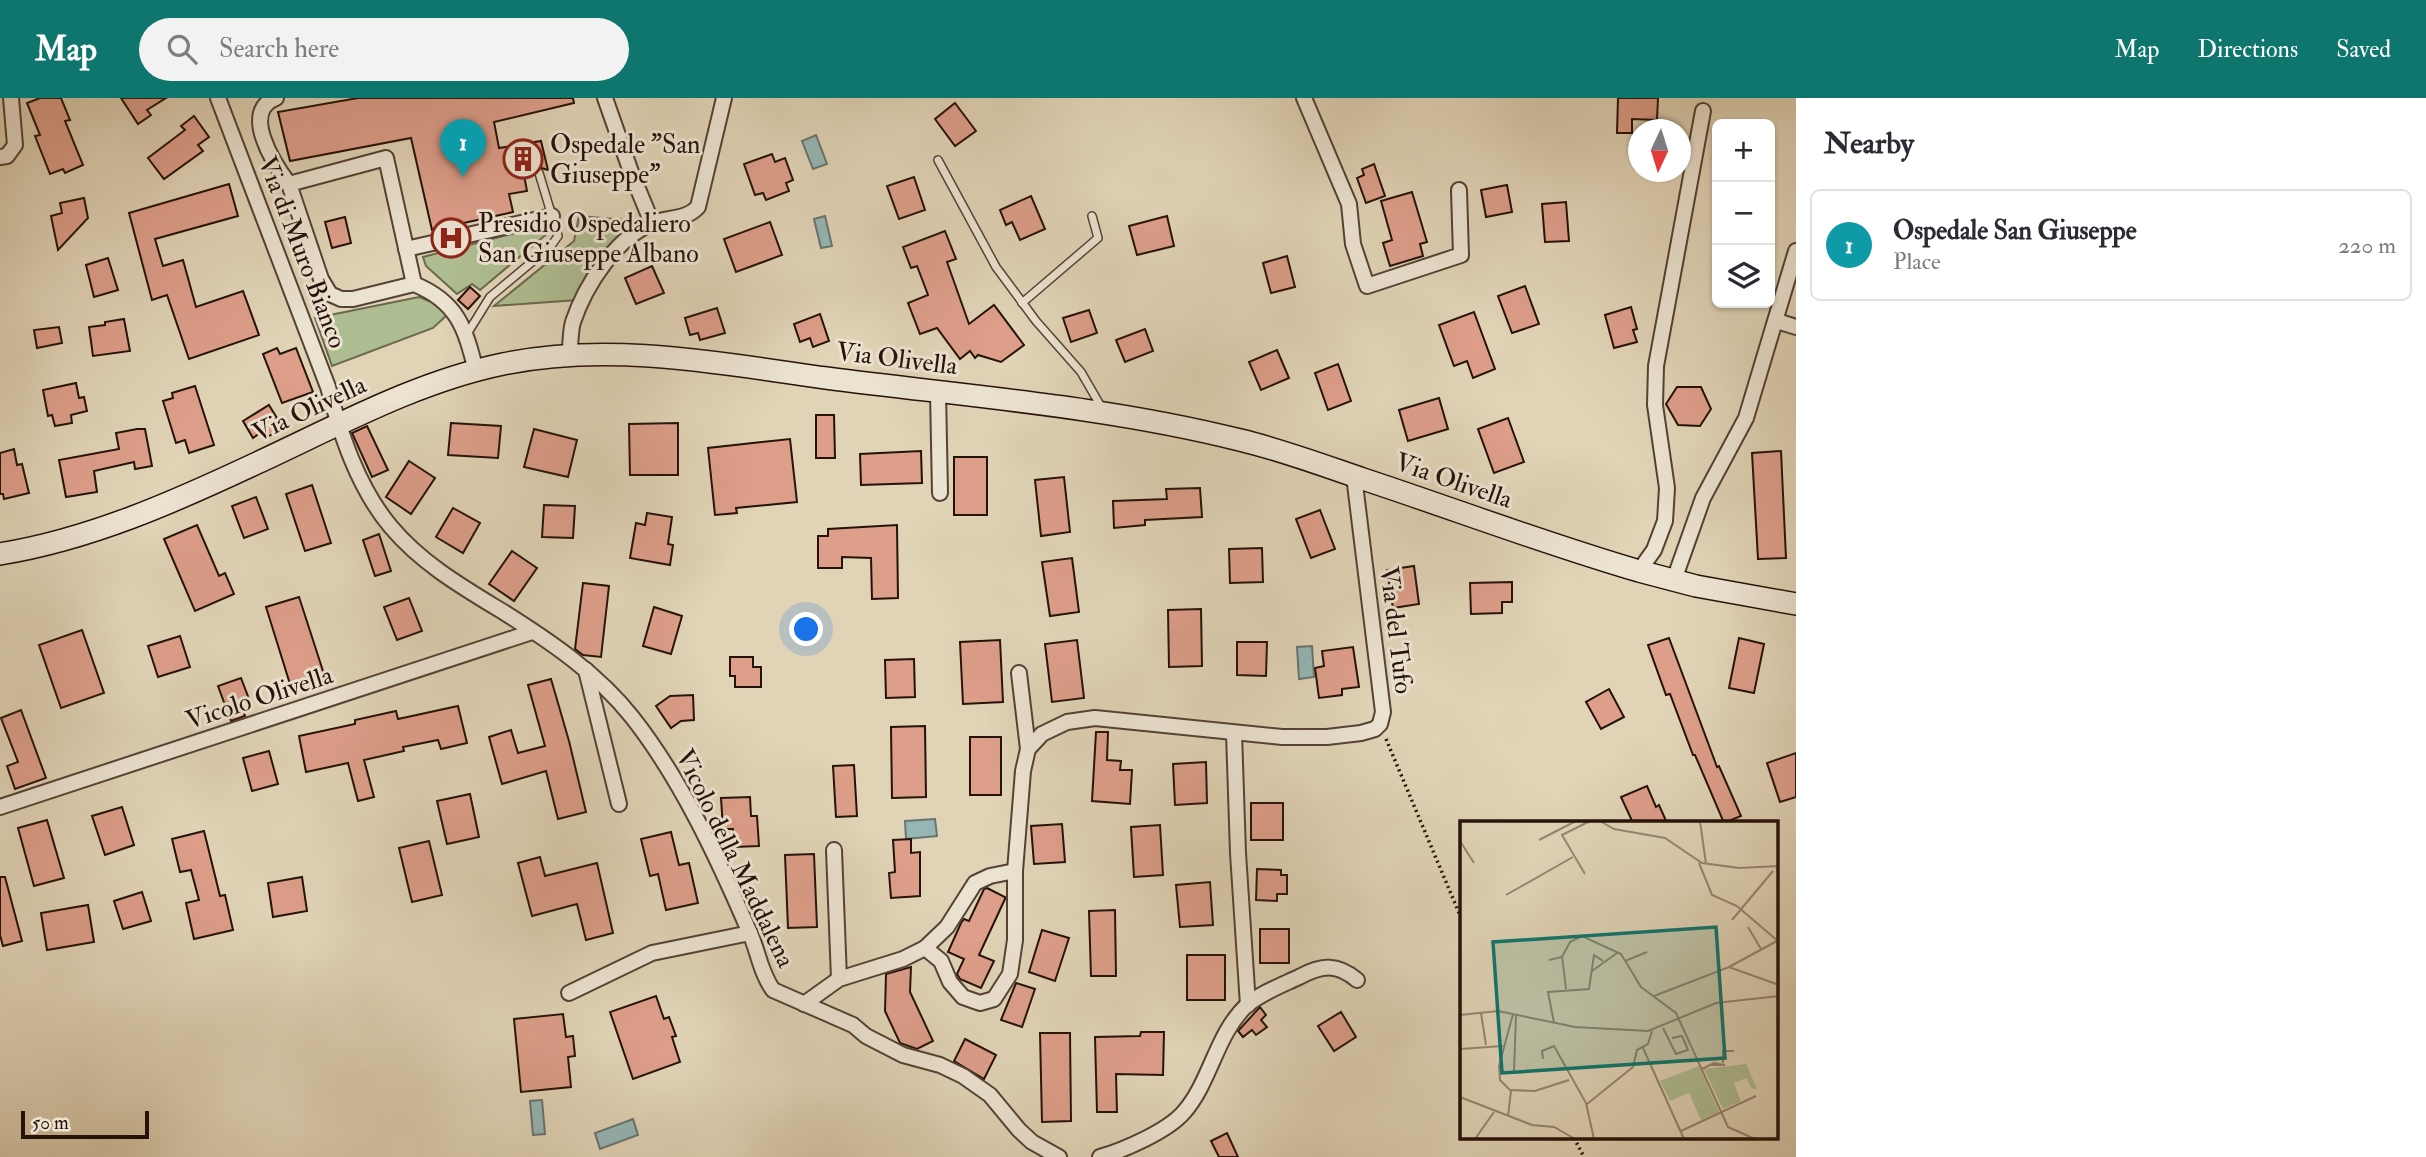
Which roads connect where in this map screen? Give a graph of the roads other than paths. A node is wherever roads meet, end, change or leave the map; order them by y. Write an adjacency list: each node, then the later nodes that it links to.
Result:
1 (11, 98): 8 (street)
2 (218, 98): 27 (street, Via di Muro Bianco)
3 (276, 98): 11 (street)
4 (605, 98): 15 (street)
5 (724, 98): 15 (street)
6 (1304, 98): 12 (street)
7 (1703, 111): 31 (street)
8 (0, 157)
9 (938, 160): 19 (lane)
10 (539, 173): 13 (lane)
11 (289, 184): 16 (street); 18 (street)
12 (1459, 190)
13 (552, 216): 16 (street); 22 (lane)
14 (1092, 216): 19 (lane)
15 (652, 223): 23 (street)
16 (406, 249): 18 (street)
17 (1796, 251): 20 (street)
18 (414, 284): 22 (street)
19 (1022, 303): 26 (lane)
20 (1777, 321): 21 (street); 32 (street)
21 (1796, 327)
22 (467, 334): 24 (street)
23 (569, 355): 24 (main road, Via Olivella); 25 (main road, Via Olivella)
24 (476, 371): 27 (main road, Via Olivella)
25 (938, 392): 26 (main road, Via Olivella); 29 (street)
26 (1104, 414): 28 (main road, Via Olivella)
27 (338, 424): 30 (main road, Via Olivella); 34 (street, Vicolo della Maddalena)
28 (1354, 476): 31 (main road, Via Olivella); 37 (street, Via del Tufo)
29 (940, 493)
30 (0, 554)
31 (1639, 571): 32 (main road, Via Olivella)
32 (1674, 580): 33 (main road, Via Olivella)
33 (1796, 604)
34 (532, 632): 35 (street, Vicolo della Maddalena); 40 (street, Vicolo Olivella)
35 (586, 670): 39 (street); 43 (street, Vicolo della Maddalena)
36 (1019, 673): 38 (street)
37 (1234, 733): 38 (street, Via del Tufo); 49 (street)
38 (1028, 749): 42 (street)
39 (619, 804)
40 (0, 807)
41 (834, 850): 45 (street)
42 (1015, 871): 44 (street); 44 (street)
43 (750, 933): 47 (street); 48 (street, Vicolo della Maddalena)
44 (925, 948): 45 (street)
45 (839, 979): 48 (street)
46 (1357, 980): 49 (street)
47 (569, 993)
48 (804, 1004): 50 (street, Vicolo della Maddalena)
49 (1248, 1005): 51 (street)
50 (1059, 1157)
51 (1100, 1157)

